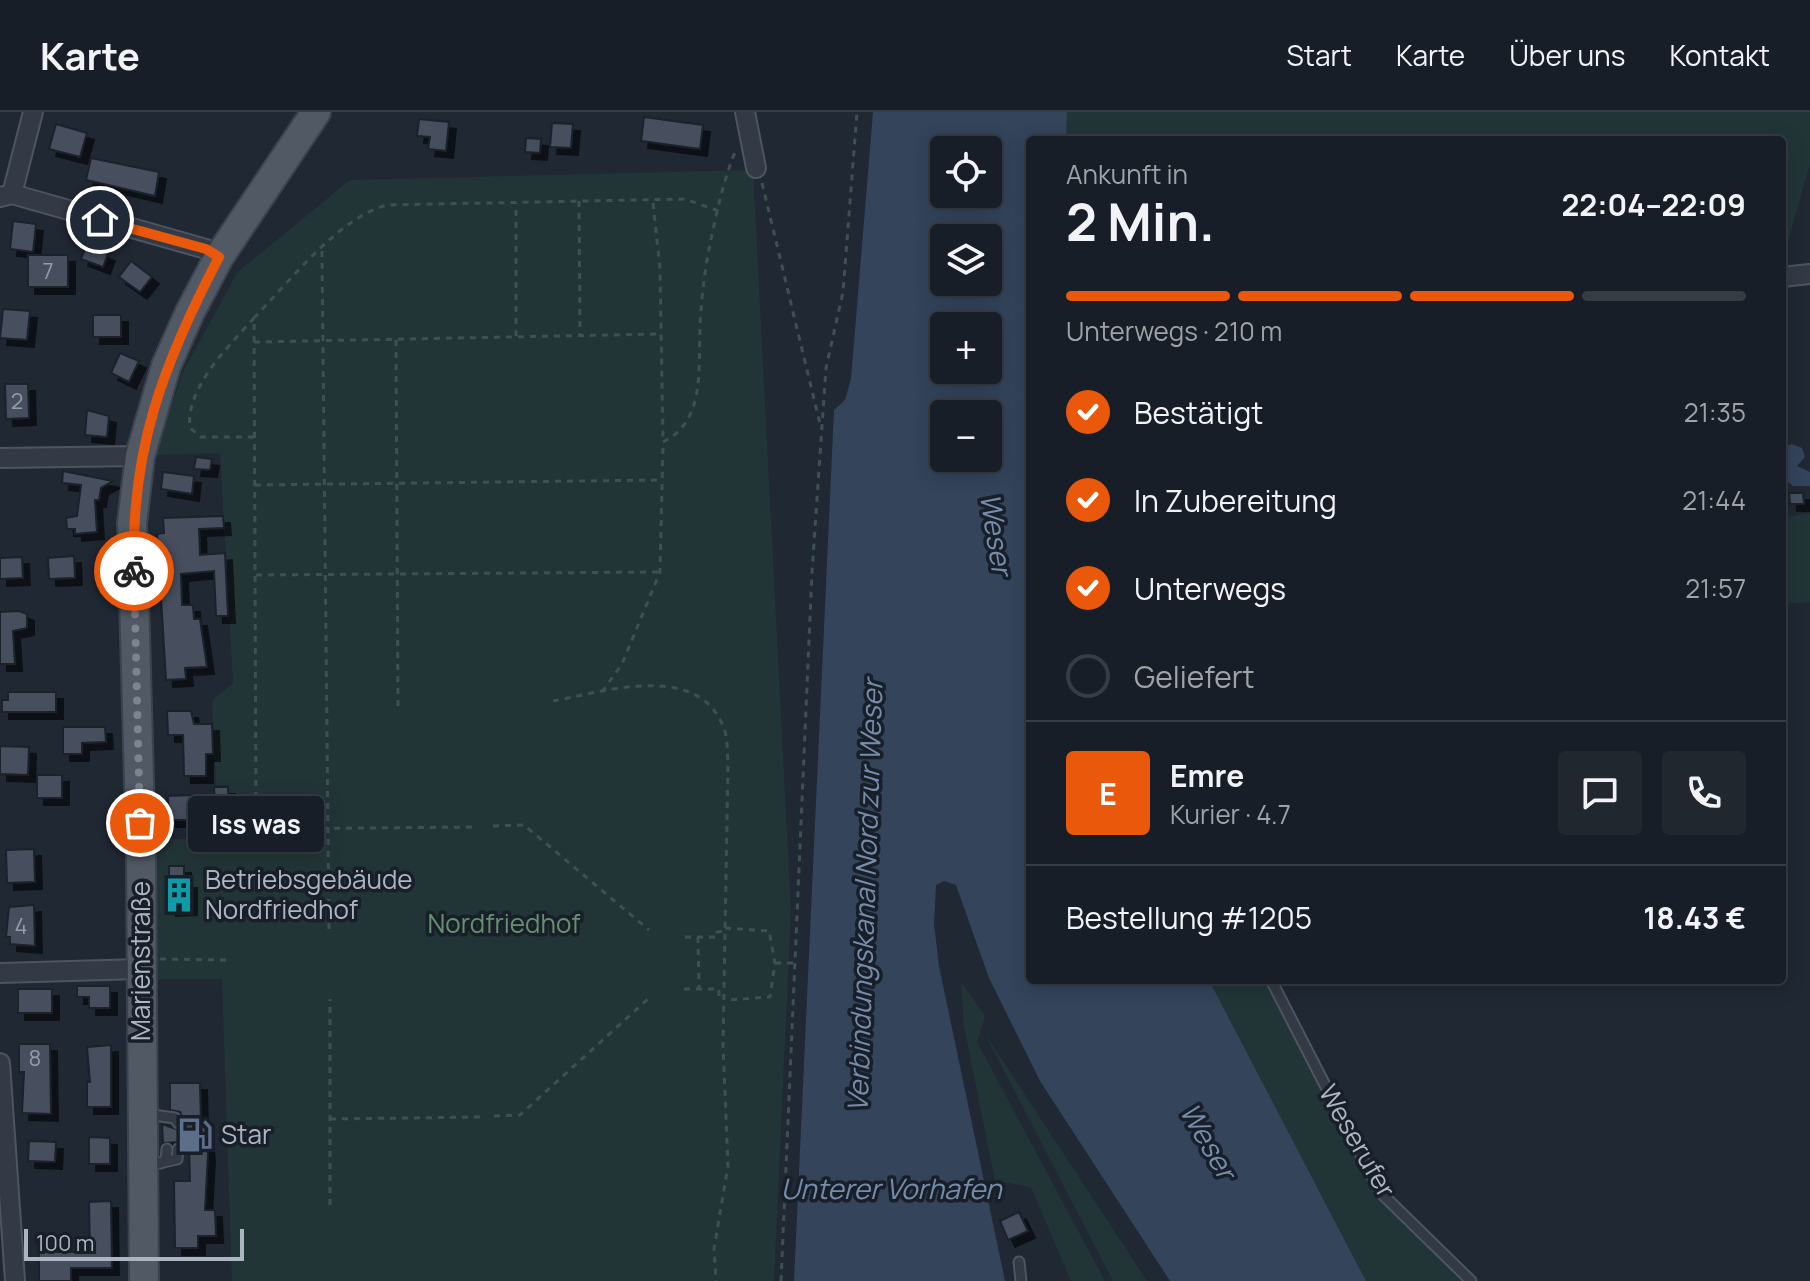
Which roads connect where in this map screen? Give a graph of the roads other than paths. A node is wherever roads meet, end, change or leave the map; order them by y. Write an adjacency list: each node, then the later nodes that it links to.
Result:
1 (33, 112): 5 (street)
2 (316, 112): 6 (main road, Marienstraße)
3 (745, 120): 4 (street)
4 (756, 168)
5 (6, 196): 6 (street)
6 (219, 257): 9 (main road, Marienstraße)
7 (1810, 274): 8 (street)
8 (1786, 277)
9 (140, 456): 10 (street); 11 (main road, Marienstraße)
10 (0, 458)
11 (147, 964): 12 (street); 16 (main road, Marienstraße)
12 (0, 973)
13 (1273, 984): 22 (lane, Weserufer)
14 (0, 1063): 17 (street)
15 (172, 1149): 16 (lane)
16 (152, 1165): 20 (main road, Marienstraße)
17 (5, 1209): 19 (street)
18 (1019, 1262): 21 (lane)
19 (15, 1281)
20 (144, 1281)
21 (1021, 1281)
22 (1471, 1281)

